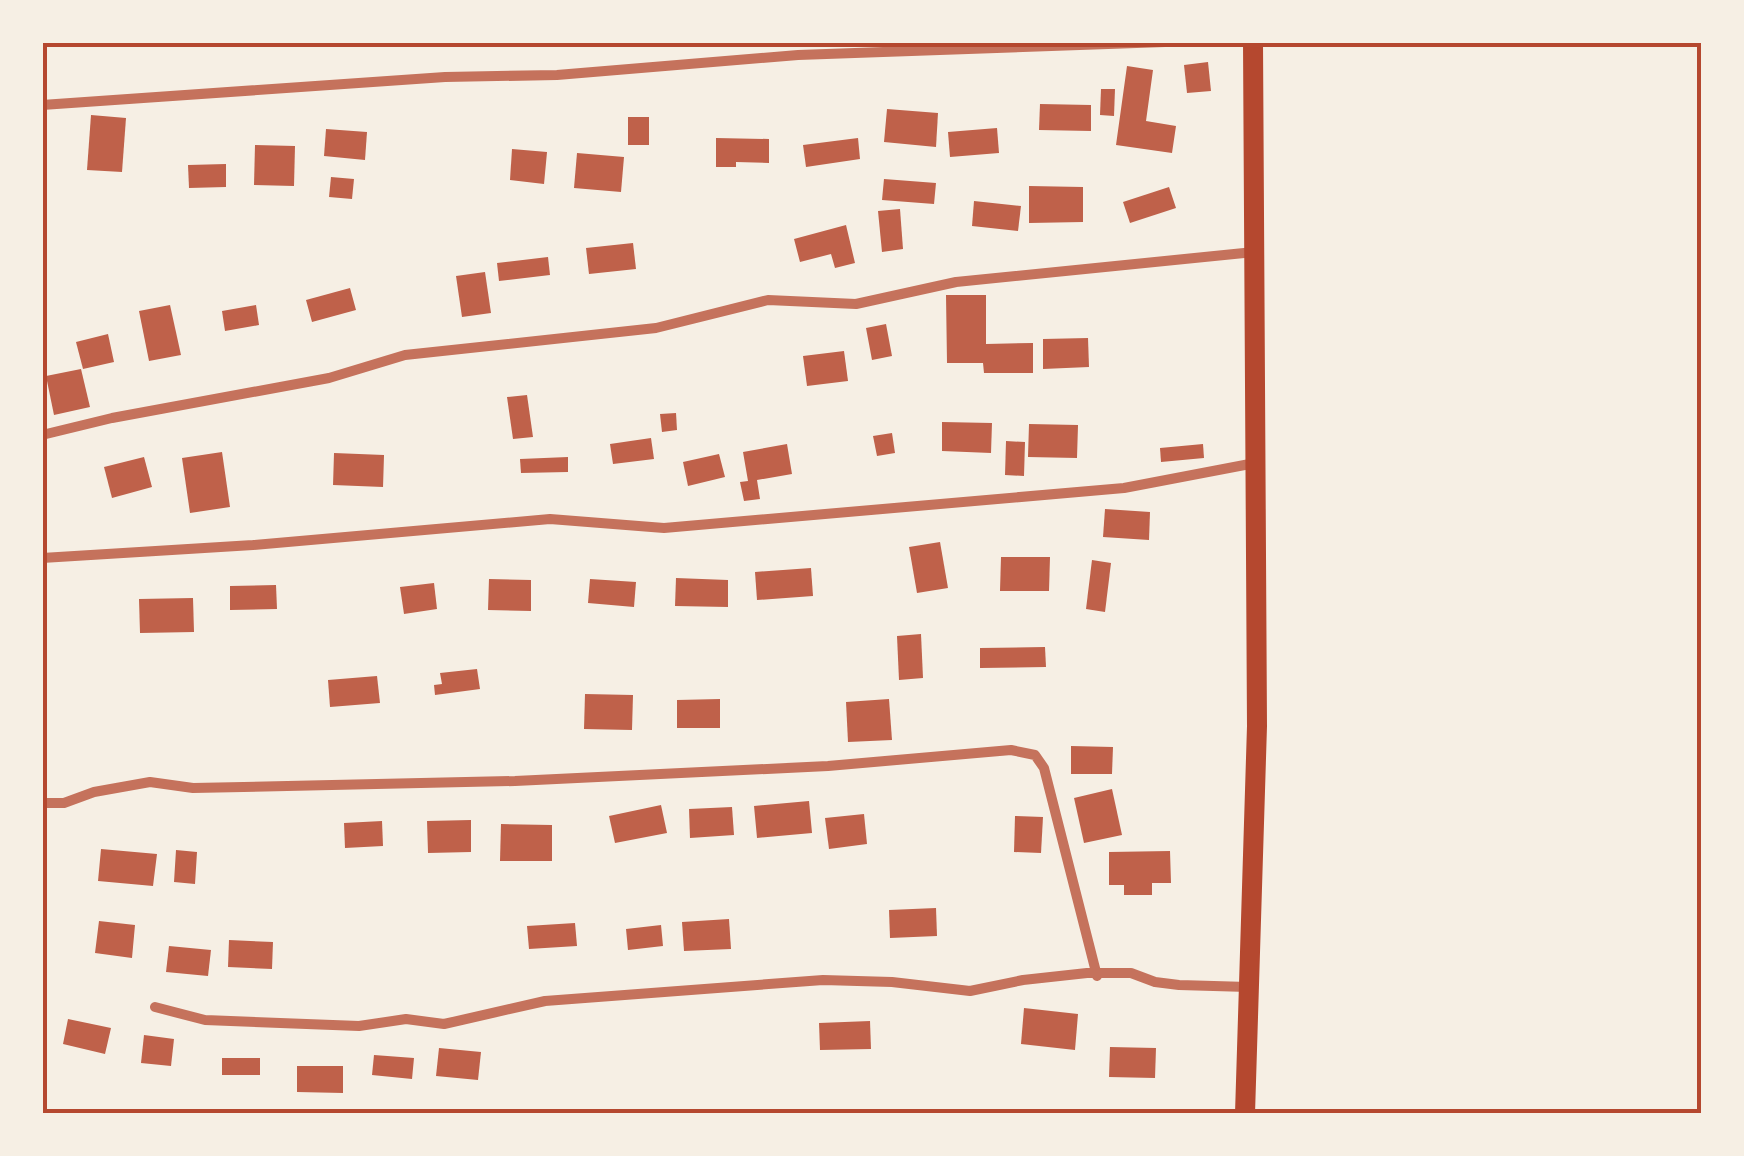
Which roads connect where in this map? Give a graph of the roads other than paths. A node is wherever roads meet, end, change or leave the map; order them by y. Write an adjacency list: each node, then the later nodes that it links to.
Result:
1 (1165, 42): 3 (street)
2 (1253, 42): 4 (highway)
3 (42, 106)
4 (1254, 252): 5 (street); 6 (highway)
5 (42, 436)
6 (1255, 463): 7 (street); 10 (highway)
7 (42, 558)
8 (42, 803): 9 (street)
9 (1098, 976): 10 (street); 11 (street)
10 (1250, 988): 12 (highway)
11 (155, 1007)
12 (1246, 1114)

